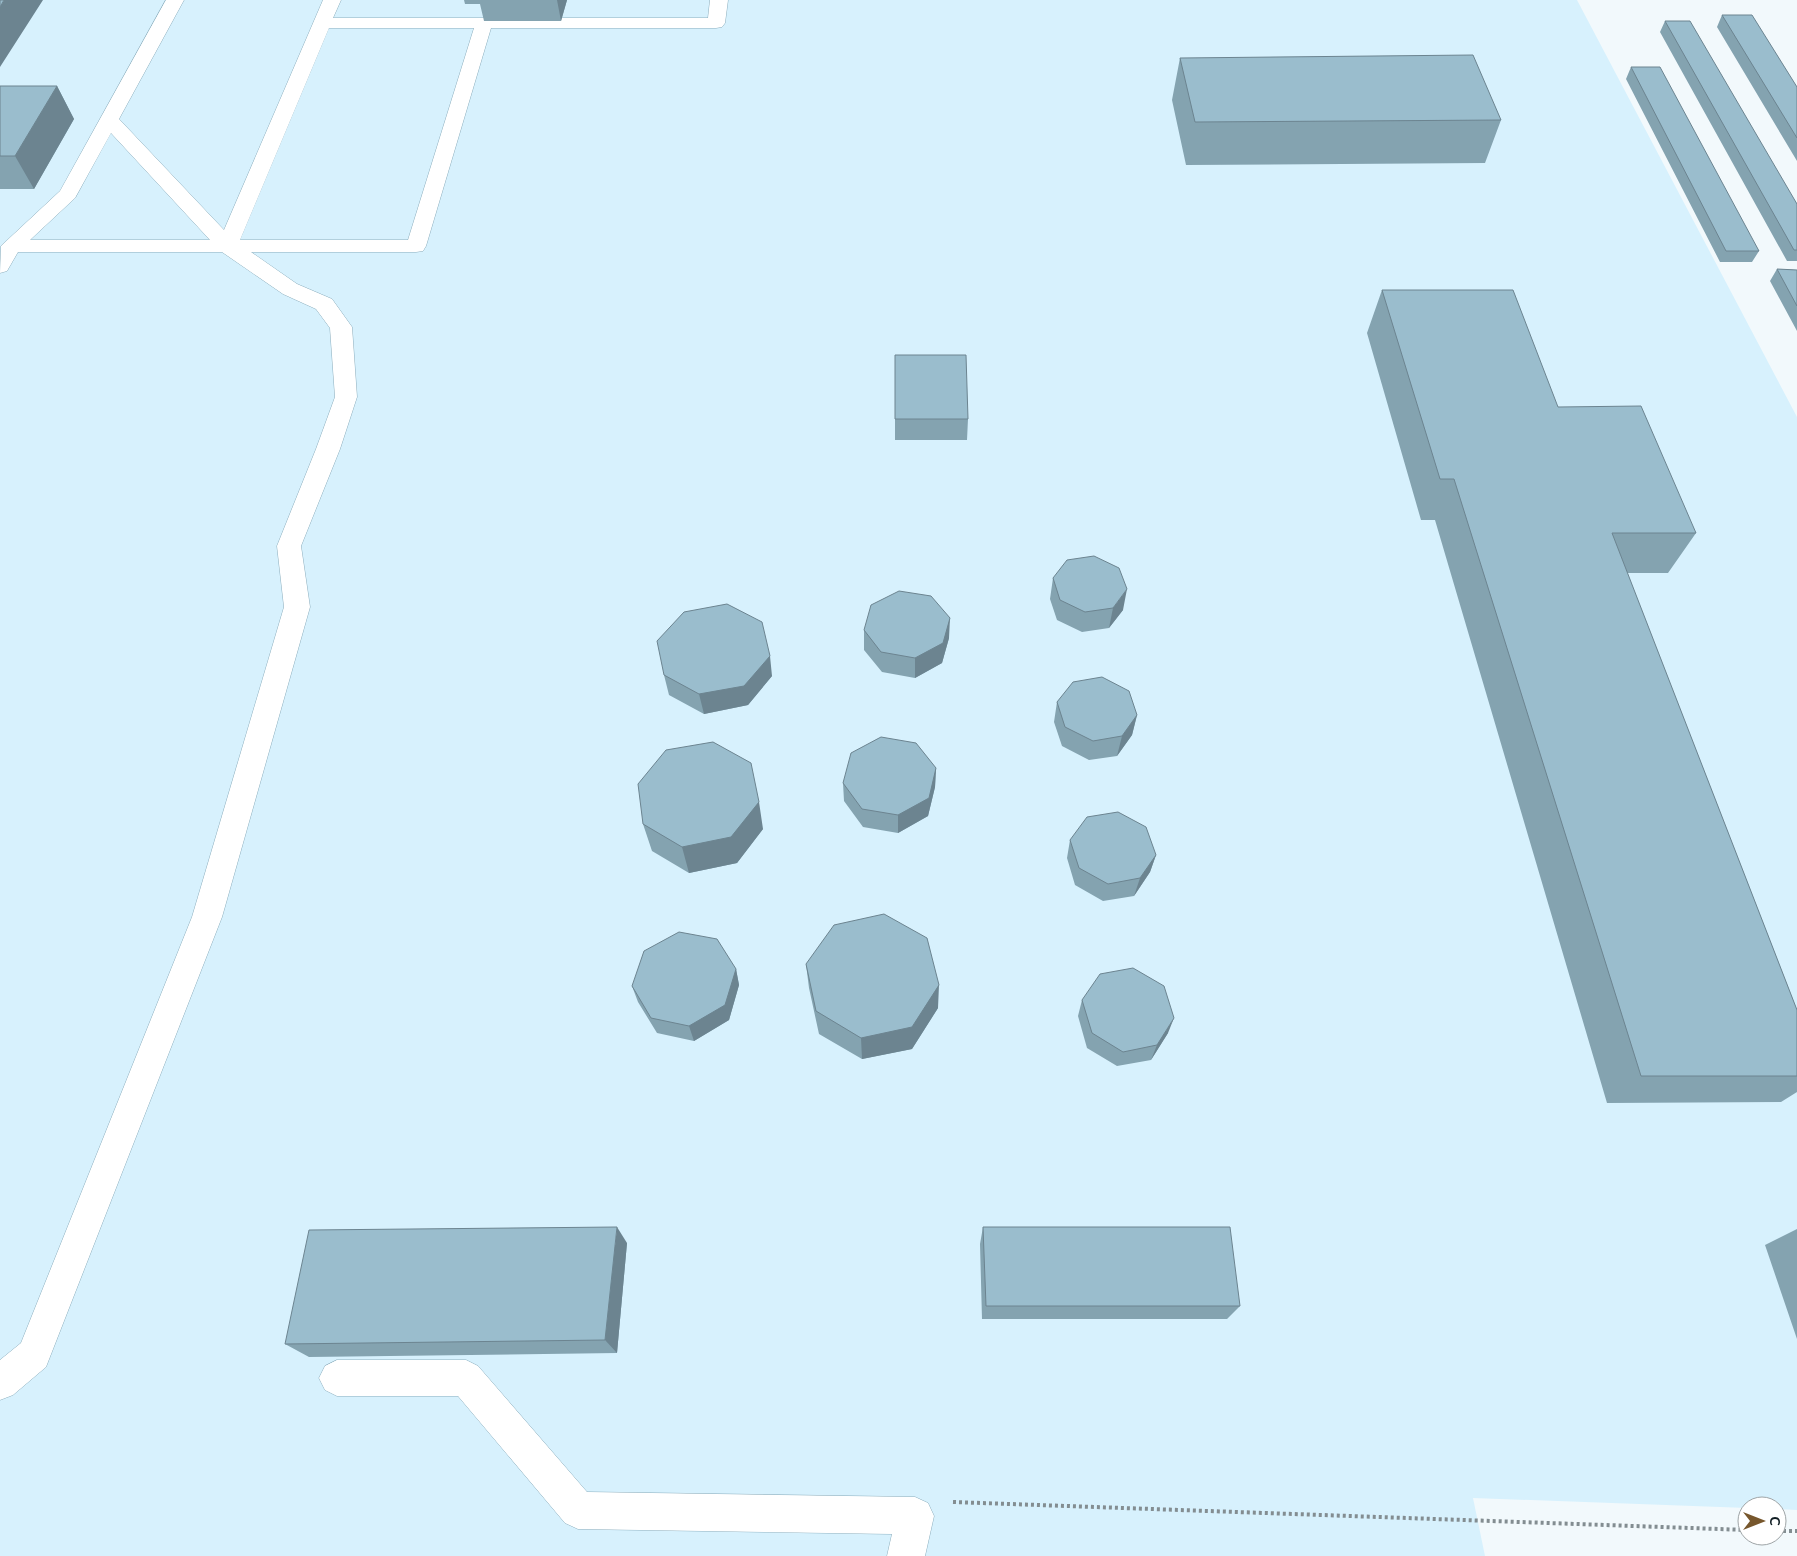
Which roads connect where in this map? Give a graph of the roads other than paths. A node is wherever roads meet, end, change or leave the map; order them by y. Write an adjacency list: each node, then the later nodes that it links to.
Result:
1 (175, 0): 6 (lane)
2 (332, 0): 4 (lane)
3 (719, 0): 5 (lane)
4 (322, 23): 5 (lane); 8 (lane)
5 (484, 23): 8 (lane)
6 (109, 120): 7 (lane); 8 (lane)
7 (11, 246): 8 (lane); 9 (lane)
8 (227, 246): 11 (lane)
9 (0, 266)
10 (336, 1378): 12 (lane)
11 (0, 1382)
12 (906, 1556)

